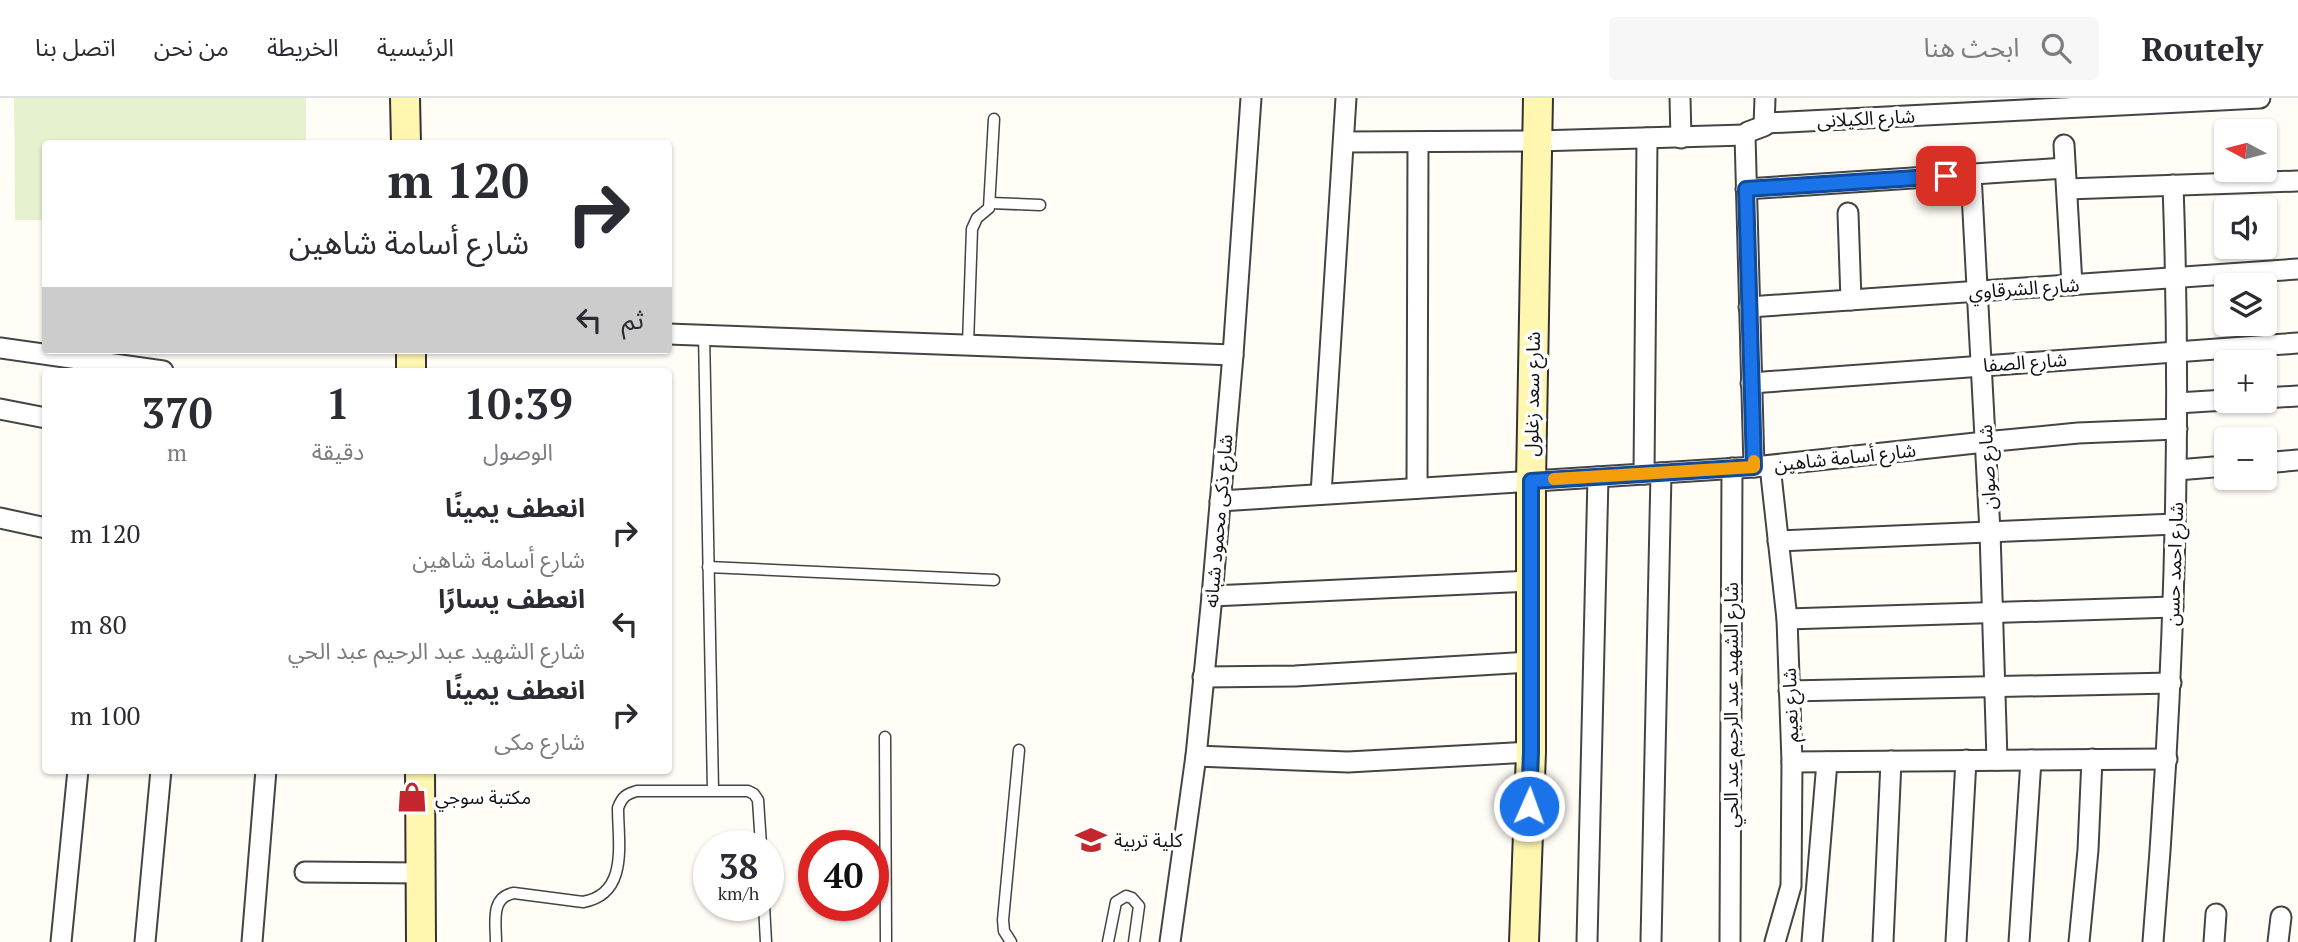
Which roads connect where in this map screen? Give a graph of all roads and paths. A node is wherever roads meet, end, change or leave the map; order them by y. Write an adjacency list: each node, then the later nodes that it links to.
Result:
1 (405, 98): 13 (street)
2 (1251, 98): 41 (street, شارع ذكى محمود شبانه)
3 (1346, 98): 15 (street)
4 (1538, 98): 14 (street, شارع سعد زغلول)
5 (1680, 98): 12 (street)
6 (1765, 98): 9 (street)
7 (2260, 98): 9 (street, شارع الكيلانى)
8 (994, 119): 24 (lane)
9 (1766, 123): 10 (street)
10 (1745, 135): 12 (street); 22 (street)
11 (1647, 138): 12 (street); 14 (street); 59 (street)
12 (1681, 138)
13 (406, 140)
14 (1538, 141): 16 (street); 61 (street, شارع سعد زغلول)
15 (1344, 142): 16 (street); 63 (street)
16 (1418, 142): 62 (street)
17 (2064, 145): 18 (street)
18 (2065, 169): 19 (street); 23 (street)
19 (1971, 174): 22 (street); 30 (street, شارع صوان)
20 (2298, 181): 21 (street)
21 (2173, 185): 23 (street); 28 (street, شارع احمد حسن)
22 (1746, 189): 32 (street)
23 (2067, 189): 29 (street)
24 (990, 203): 25 (lane); 36 (lane)
25 (1040, 205)
26 (1848, 213): 31 (street)
27 (2298, 269): 28 (street, شارع الشرقاوي)
28 (2176, 276): 29 (street, شارع الشرقاوي); 38 (street, شارع احمد حسن)
29 (2072, 285): 30 (street, شارع الشرقاوي)
30 (1978, 292): 31 (street, شارع الشرقاوي); 42 (street, شارع صوان)
31 (1851, 300): 32 (street, شارع الشرقاوي)
32 (1749, 307): 44 (street)
33 (672, 334): 34 (street)
34 (704, 334): 36 (street); 70 (lane)
35 (2298, 342): 38 (street, شارع الصفا)
36 (968, 344): 41 (street)
37 (0, 348): 39 (street)
38 (2178, 351): 42 (street, شارع الصفا); 48 (street, شارع احمد حسن)
39 (42, 354)
40 (43, 354): 43 (street)
41 (1233, 355): 64 (street, شارع ذكى محمود شبانه)
42 (1982, 365): 44 (street, شارع الصفا); 52 (street, شارع صوان)
43 (142, 368)
44 (1751, 383): 55 (street)
45 (2298, 396): 46 (street)
46 (2277, 397)
47 (2214, 401): 48 (street)
48 (2178, 403): 51 (street, شارع احمد حسن)
49 (0, 409): 50 (street)
50 (42, 417)
51 (2177, 429): 52 (street, شارع أسامة شاهين); 58 (street, شارع احمد حسن)
52 (1985, 442): 55 (street, شارع أسامة شاهين); 68 (street, شارع صوان)
53 (2298, 460): 54 (street)
54 (2277, 462)
55 (1762, 466): 57 (street, شارع أسامة شاهين); 69 (street, شارع نعيم)
56 (2214, 467): 58 (street)
57 (1732, 468): 59 (street, شارع أسامة شاهين); 119 (street, شارع الشهيد عبد الرحيم عبد الحي)
58 (2177, 470): 66 (street, شارع احمد حسن)
59 (1653, 474): 60 (street, شارع أسامة شاهين); 118 (street)
60 (1598, 477): 61 (street, شارع أسامة شاهين); 117 (street)
61 (1531, 481): 62 (street, شارع أسامة شاهين); 72 (street, شارع سعد زغلول)
62 (1417, 488): 63 (street, شارع أسامة شاهين)
63 (1321, 494): 64 (street, شارع أسامة شاهين)
64 (1220, 500): 73 (street, شارع ذكى محمود شبانه)
65 (0, 518): 67 (street)
66 (2175, 524): 68 (street); 74 (street, شارع احمد حسن)
67 (42, 527)
68 (1990, 532): 69 (street); 75 (street, شارع صوان)
69 (1778, 541): 76 (street, شارع نعيم)
70 (708, 567): 71 (lane); 98 (lane)
71 (994, 580)
72 (1531, 581): 73 (street); 77 (street, شارع سعد زغلول)
73 (1212, 596): 78 (street, شارع ذكى محمود شبانه)
74 (2173, 607): 75 (street); 79 (street, شارع احمد حسن)
75 (1993, 613): 76 (street); 80 (street, شارع صوان)
76 (1787, 619): 81 (street, شارع نعيم)
77 (1531, 662): 78 (street); 84 (street, شارع سعد زغلول)
78 (1203, 677): 85 (street, شارع ذكى محمود شبانه)
79 (2171, 683): 80 (street); 87 (street, شارع احمد حسن)
80 (1996, 687): 81 (street); 89 (street, شارع صوان)
81 (1789, 691): 92 (street, شارع نعيم)
82 (885, 737): 111 (lane)
83 (1019, 750): 112 (lane)
84 (1531, 752): 85 (street); 116 (street, شارع سعد زغلول)
85 (1196, 756): 115 (street, شارع ذكى محمود شبانه)
86 (2092, 759): 87 (street); 90 (street); 125 (street)
87 (2166, 759): 126 (street, شارع احمد حسن)
88 (1966, 760): 89 (street); 91 (street); 123 (street)
89 (1997, 760): 90 (street)
90 (2031, 760): 124 (street)
91 (1891, 761): 93 (street); 122 (street)
92 (1792, 762): 93 (street); 120 (street, شارع نعيم)
93 (1827, 762): 121 (street)
94 (78, 774): 105 (street)
95 (161, 774): 106 (street)
96 (266, 774): 107 (street)
97 (420, 774): 101 (street)
98 (713, 790): 99 (lane); 109 (lane)
99 (760, 830)
100 (305, 872): 101 (street)
101 (421, 873): 108 (street)
102 (2216, 914): 127 (street)
103 (2281, 917): 128 (street)
104 (765, 921): 110 (lane)
105 (61, 942)
106 (145, 942)
107 (253, 942)
108 (421, 942)
109 (496, 942)
110 (766, 942)
111 (886, 942)
112 (1011, 942)
113 (1108, 942): 114 (lane)
114 (1134, 942)
115 (1170, 942)
116 (1524, 942)
117 (1587, 942)
118 (1651, 942)
119 (1730, 942)
120 (1775, 942)
121 (1812, 942)
122 (1883, 942)
123 (1956, 942)
124 (2019, 942)
125 (2079, 942)
126 (2153, 942)
127 (2214, 942)
128 (2278, 942)

